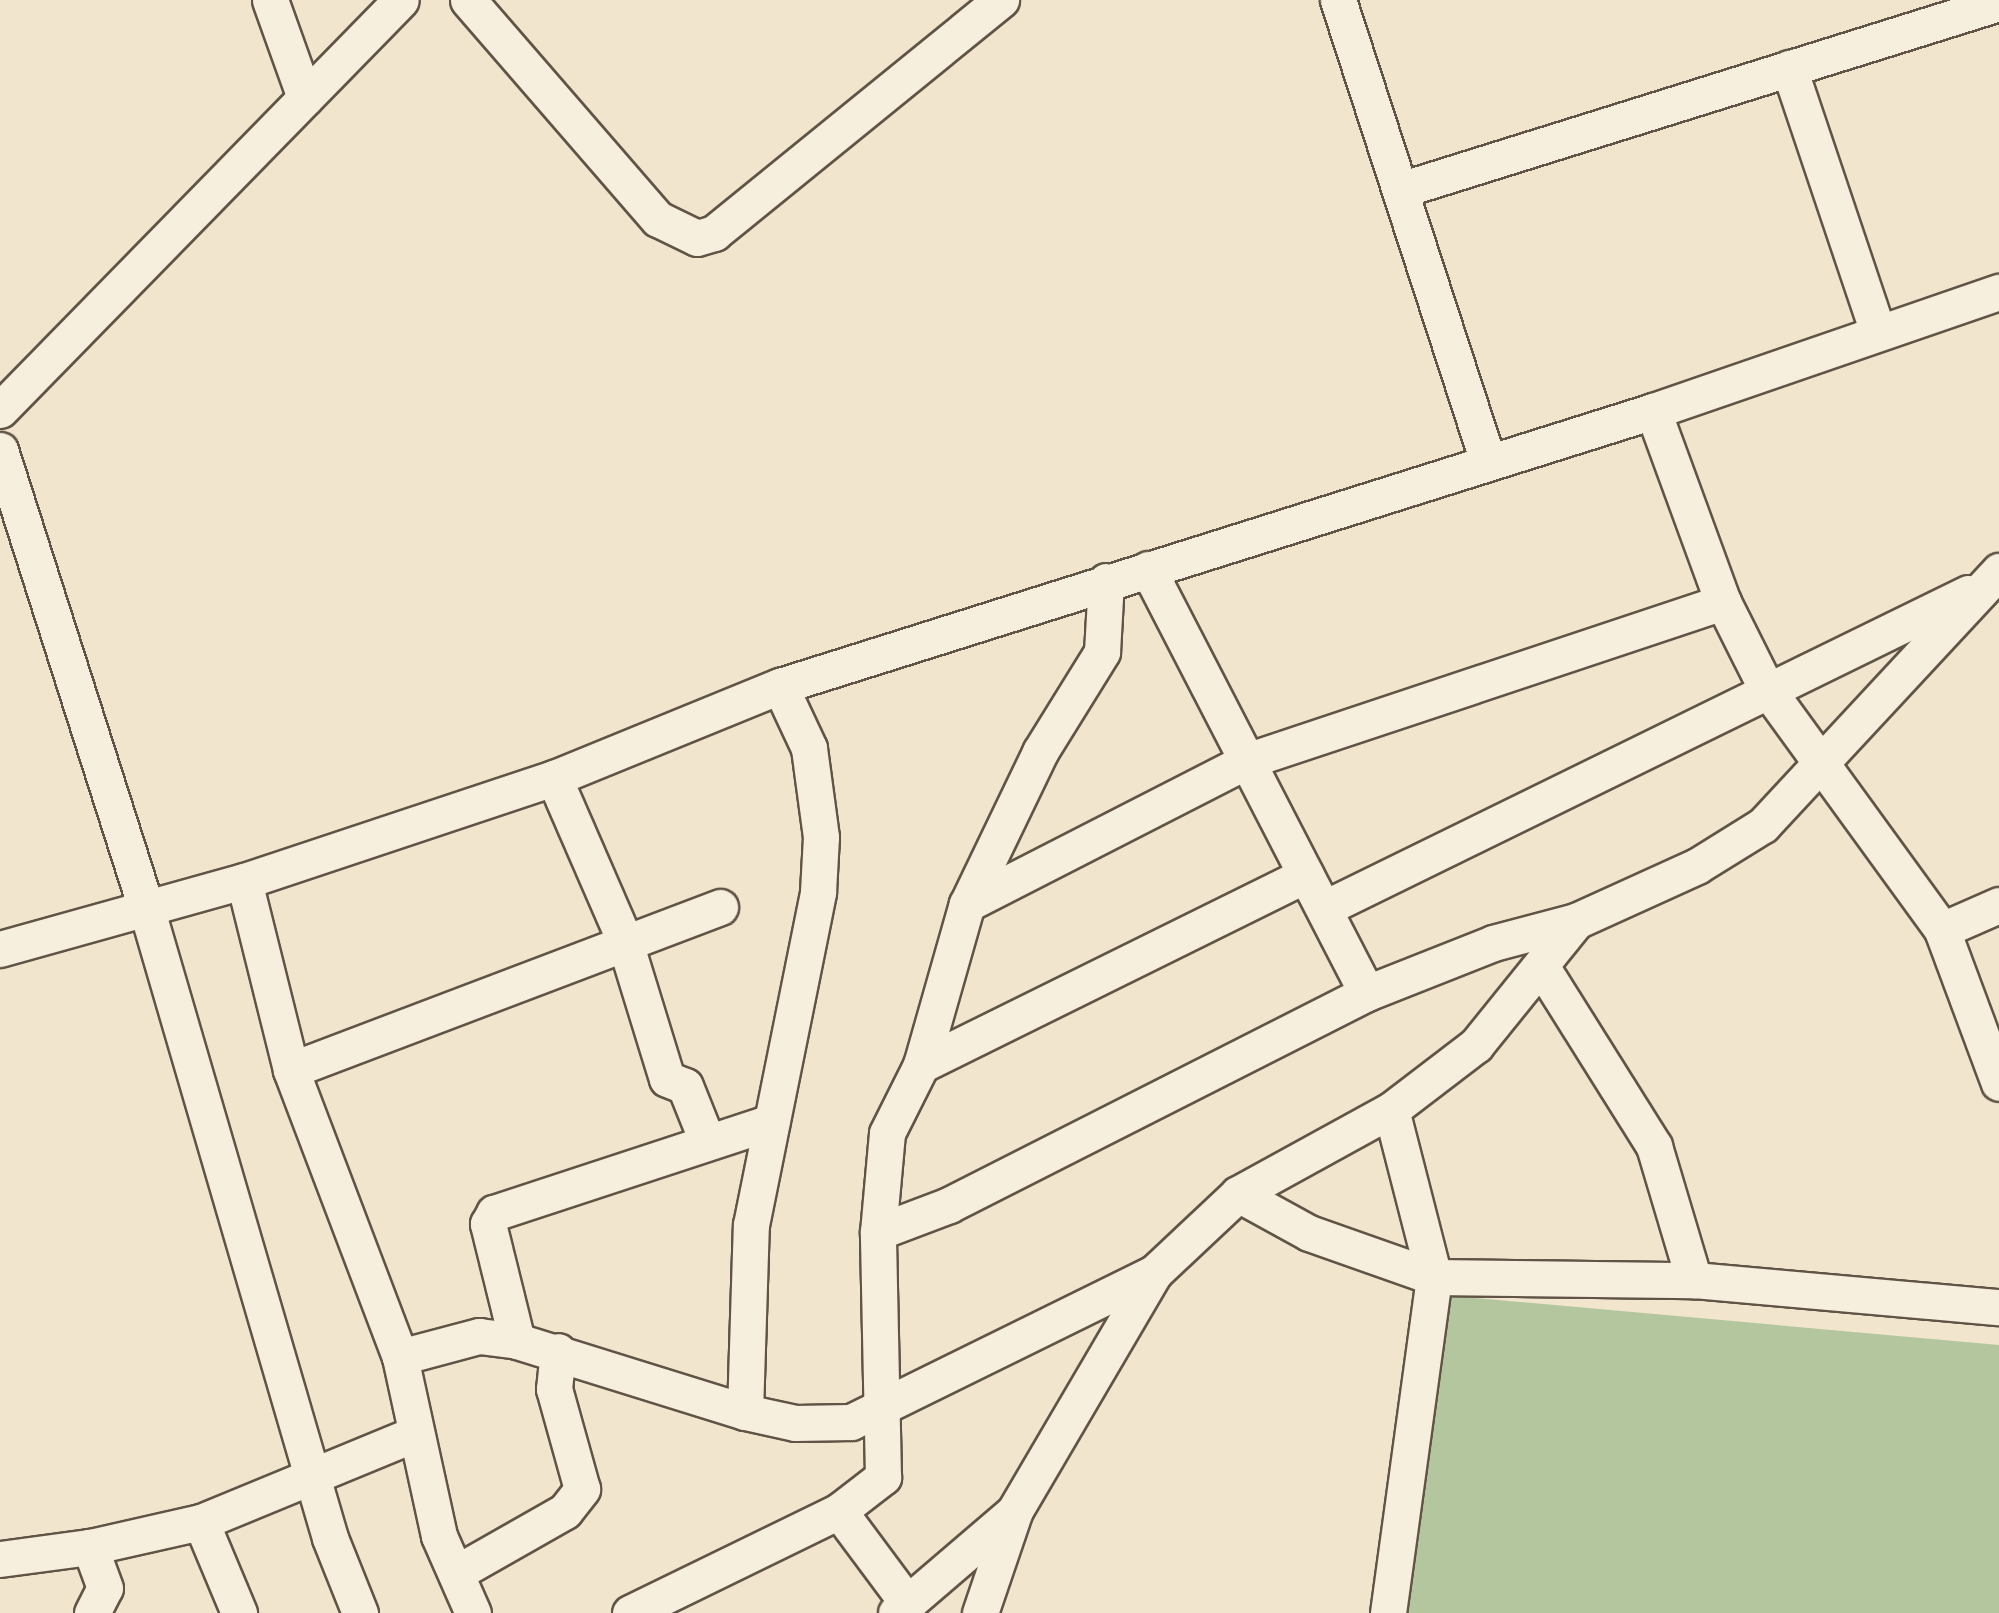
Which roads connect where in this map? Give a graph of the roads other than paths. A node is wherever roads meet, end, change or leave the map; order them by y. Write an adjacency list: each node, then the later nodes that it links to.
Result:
1 (270, 0): 8 (street)
2 (401, 0): 8 (street)
3 (468, 0): 4 (street)
4 (1000, 0)
5 (1338, 0): 9 (street)
6 (1999, 3): 7 (street)
7 (1789, 68): 9 (street); 11 (street)
8 (306, 98): 12 (street)
9 (1400, 190): 15 (street)
10 (1999, 292): 11 (street)
11 (1878, 332): 13 (street)
12 (0, 410)
13 (1652, 411): 15 (street); 19 (street)
14 (0, 450): 29 (street)
15 (1487, 458): 16 (street)
16 (1148, 568): 18 (street); 22 (street)
17 (1990, 579): 21 (street); 23 (street)
18 (1106, 581): 20 (street); 27 (street)
19 (1723, 602): 21 (street); 22 (street)
20 (780, 686): 24 (street); 43 (street)
21 (1765, 686): 23 (street); 31 (street)
22 (1246, 761): 25 (street); 27 (street)
23 (1822, 770): 32 (street); 33 (street)
24 (554, 778): 26 (street); 34 (street)
25 (1306, 875): 31 (street); 39 (street)
26 (244, 881): 29 (street); 40 (street)
27 (967, 904): 39 (street)
28 (1999, 905): 33 (street)
29 (146, 906): 35 (street); 57 (street)
30 (720, 907): 34 (street)
31 (1328, 907): 37 (street)
32 (1576, 921): 36 (street); 37 (street)
33 (1942, 930): 38 (street)
34 (624, 940): 40 (street); 44 (street)
35 (0, 949)
36 (1543, 968): 42 (street); 49 (street)
37 (1367, 992): 46 (street)
38 (1983, 996): 41 (street)
39 (921, 1065): 46 (street)
40 (291, 1070): 53 (street)
41 (1999, 1083)
42 (1391, 1110): 45 (street); 48 (street)
43 (771, 1122): 44 (street); 55 (street)
44 (707, 1142): 51 (street)
45 (1238, 1194): 47 (street); 48 (street)
46 (878, 1232): 54 (street)
47 (1154, 1273): 54 (street); 59 (street)
48 (1434, 1277): 49 (street); 71 (street)
49 (1694, 1280): 50 (street)
50 (1999, 1307)
51 (517, 1341): 52 (street); 53 (street)
52 (558, 1351): 55 (street); 63 (street)
53 (400, 1358): 56 (street)
54 (881, 1402): 55 (street); 58 (street)
55 (745, 1412)
56 (414, 1434): 57 (street); 63 (street)
57 (310, 1472): 60 (street); 67 (street)
58 (838, 1511): 65 (street); 69 (street)
59 (1014, 1512): 65 (street); 70 (street)
60 (200, 1522): 61 (street); 66 (street)
61 (90, 1546): 62 (street); 64 (street)
62 (0, 1559)
63 (456, 1572): 68 (street)
64 (105, 1605)
65 (902, 1609)
66 (238, 1613)
67 (360, 1613)
68 (473, 1613)
69 (630, 1613)
70 (980, 1613)
71 (1388, 1613)

